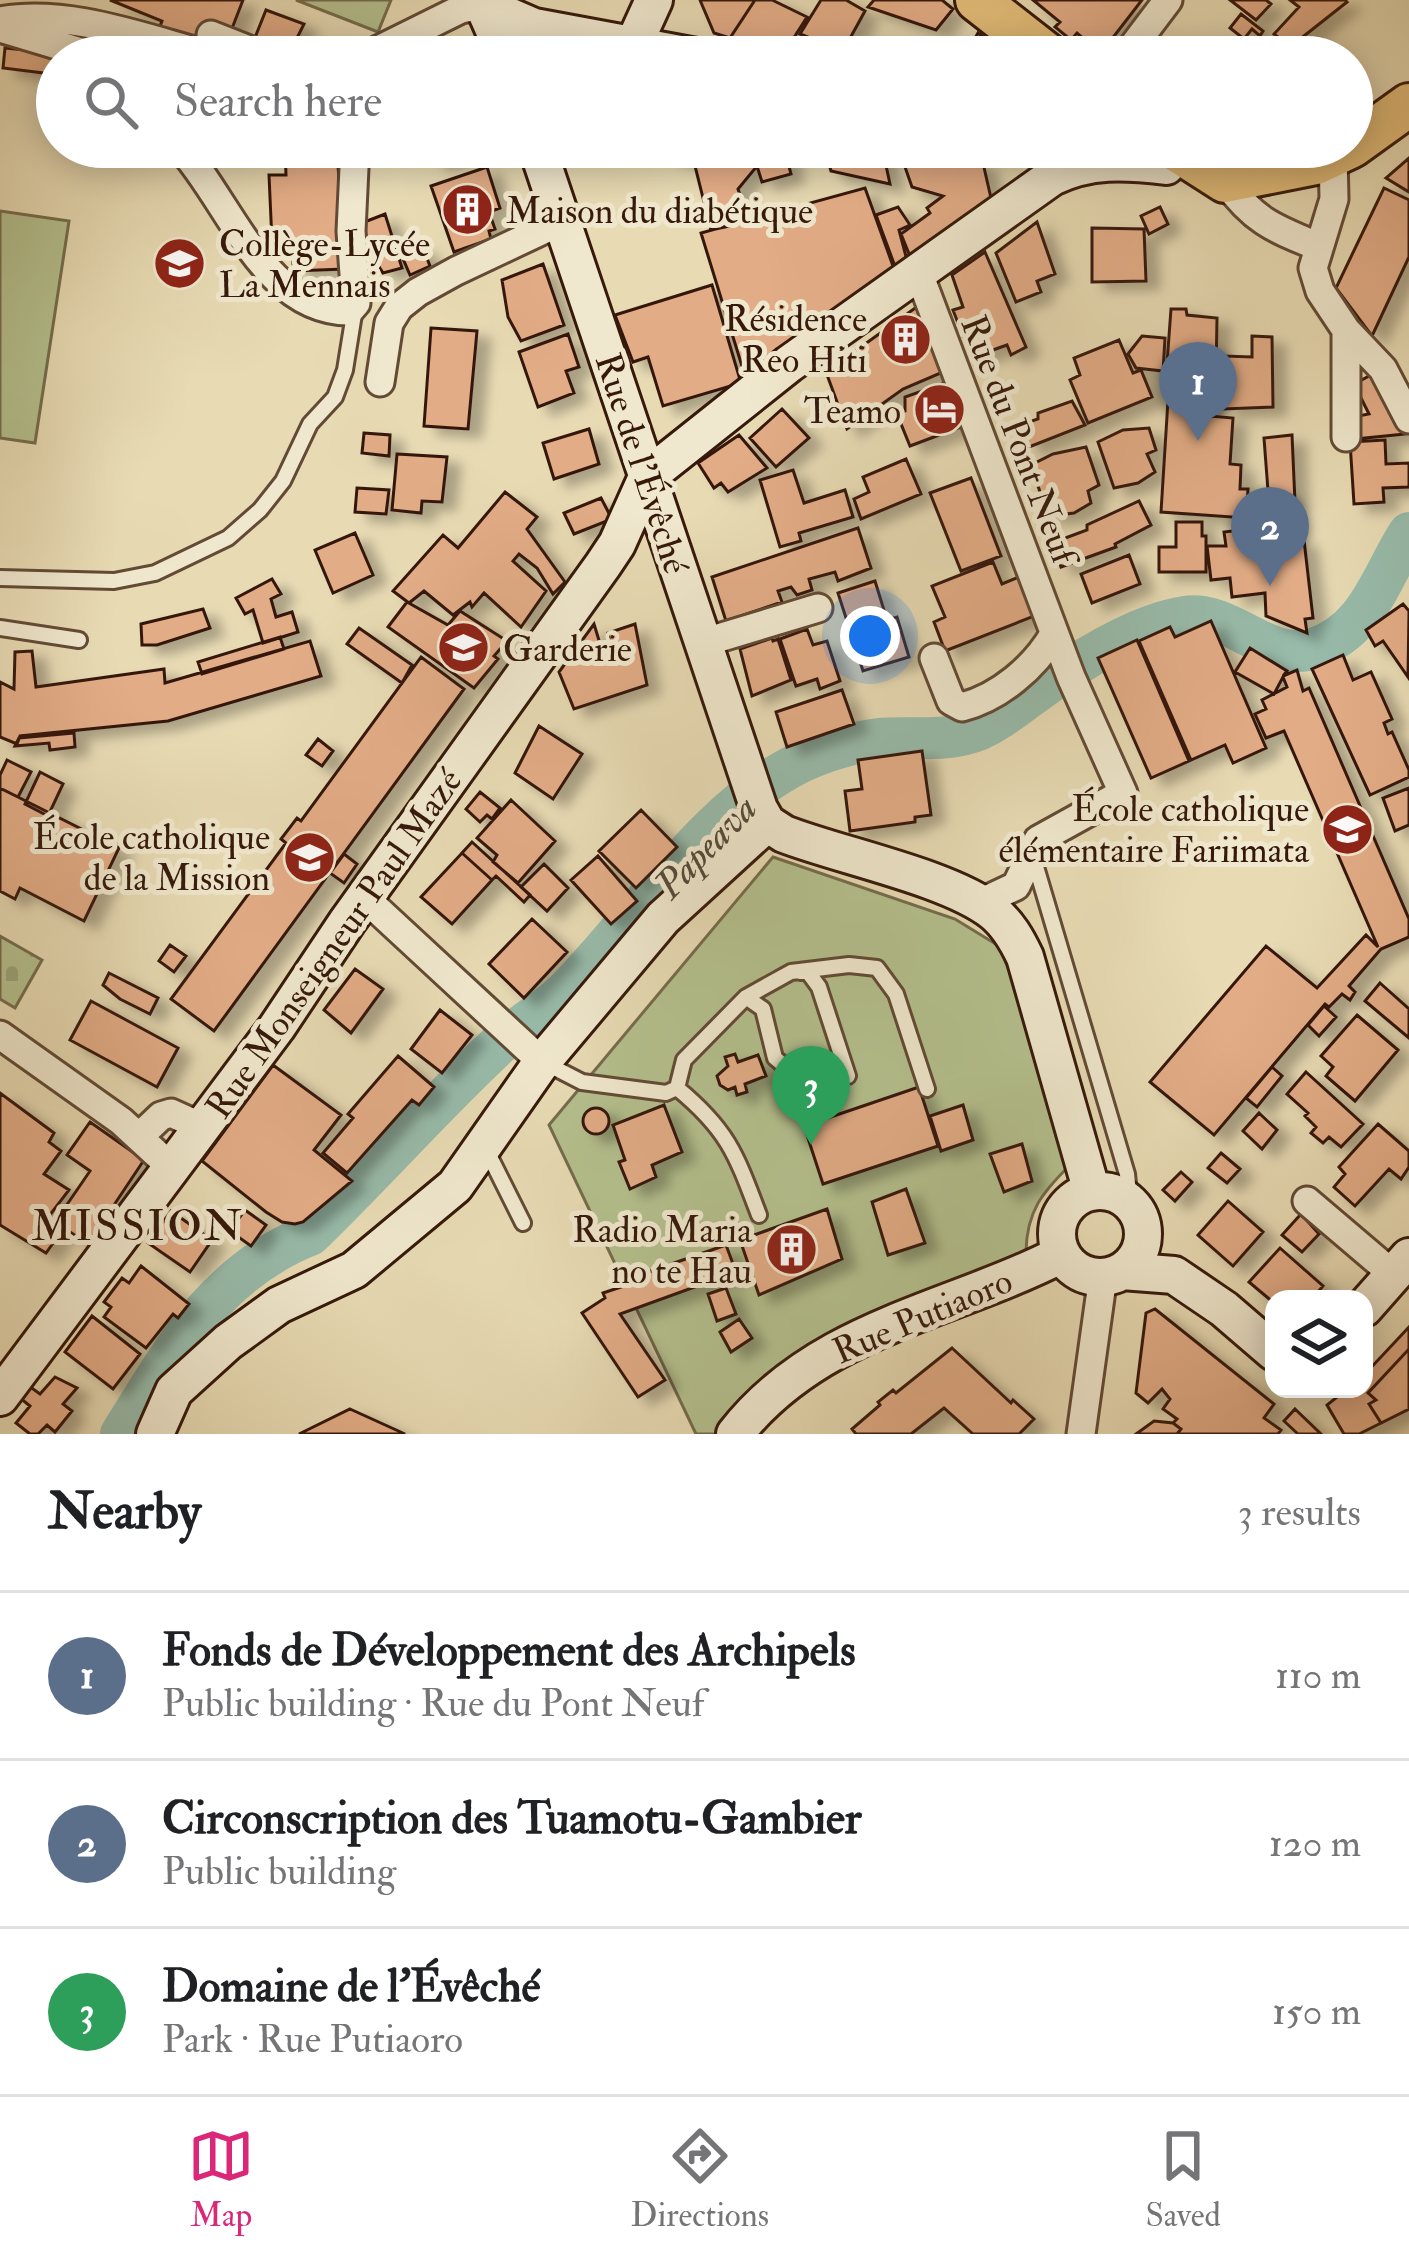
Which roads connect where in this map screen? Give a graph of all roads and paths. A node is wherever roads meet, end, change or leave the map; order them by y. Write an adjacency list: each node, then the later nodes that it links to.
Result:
1 (654, 0): 11 (main road)
2 (977, 0): 12 (main road)
3 (1168, 0): 13 (street)
4 (482, 3): 8 (street); 9 (main road); 10 (main road)
5 (13, 17): 6 (street); 7 (street)
6 (53, 36)
7 (157, 36)
8 (406, 36)
9 (497, 36)
10 (587, 36)
11 (638, 36)
12 (1023, 36)
13 (1141, 36)
14 (1409, 105): 15 (main road)
15 (1373, 130)
16 (197, 168): 27 (street)
17 (355, 168): 27 (street)
18 (544, 168): 24 (main road, Rue de l'Évêché)
19 (1072, 168): 26 (main road)
20 (1196, 168): 23 (main road)
21 (1285, 168): 23 (main road)
22 (1341, 168): 25 (street)
23 (1219, 178): 25 (street)
24 (562, 221): 29 (street); 32 (main road, Rue de l'Évêché)
25 (1317, 246): 28 (street)
26 (918, 271): 32 (main road); 38 (street, Rue du Pont Neuf)
27 (356, 302): 33 (lane)
28 (1346, 330): 30 (street); 31 (street)
29 (380, 382)
30 (1409, 419)
31 (1346, 437)
32 (647, 477): 37 (main road, Rue de l'Évêché); 42 (main road, Rue Monseigneur Paul Mazé)
33 (0, 578)
34 (818, 608): 37 (street)
35 (0, 628): 36 (lane)
36 (79, 640)
37 (703, 643): 40 (main road, Rue de l'Évêché)
38 (1062, 654): 39 (street); 41 (street, Rue du Pont Neuf)
39 (934, 658)
40 (758, 804): 43 (main road); 47 (main road)
41 (1032, 855): 43 (street, Rue du Pont Neuf); 56 (lane)
42 (366, 899): 47 (street); 50 (main road, Rue Monseigneur Paul Mazé)
43 (980, 904): 54 (main road)
44 (791, 972): 45 (lane); 45 (lane); 49 (lane)
45 (746, 997): 48 (lane)
46 (0, 1035): 51 (street)
47 (532, 1054): 48 (lane); 52 (main road)
48 (676, 1088): 57 (lane)
49 (926, 1089)
50 (202, 1127): 51 (street); 53 (main road, Rue Monseigneur Paul Mazé)
51 (139, 1137): 53 (street)
52 (484, 1144): 58 (lane); 66 (main road)
53 (171, 1166): 65 (main road, Rue Monseigneur Paul Mazé)
54 (1092, 1192): 56 (main road); 59 (main road)
55 (1307, 1201): 60 (street)
56 (1132, 1205): 61 (main road); 62 (main road)
57 (759, 1214)
58 (524, 1223)
59 (1062, 1254): 61 (main road); 67 (main road, Rue Putiaoro)
60 (1401, 1266): 63 (main road)
61 (1112, 1274): 62 (main road); 68 (street)
62 (1186, 1282): 64 (main road)
63 (1373, 1298)
64 (1265, 1345)
65 (0, 1397)
66 (155, 1434)
67 (735, 1434)
68 (1081, 1434)

